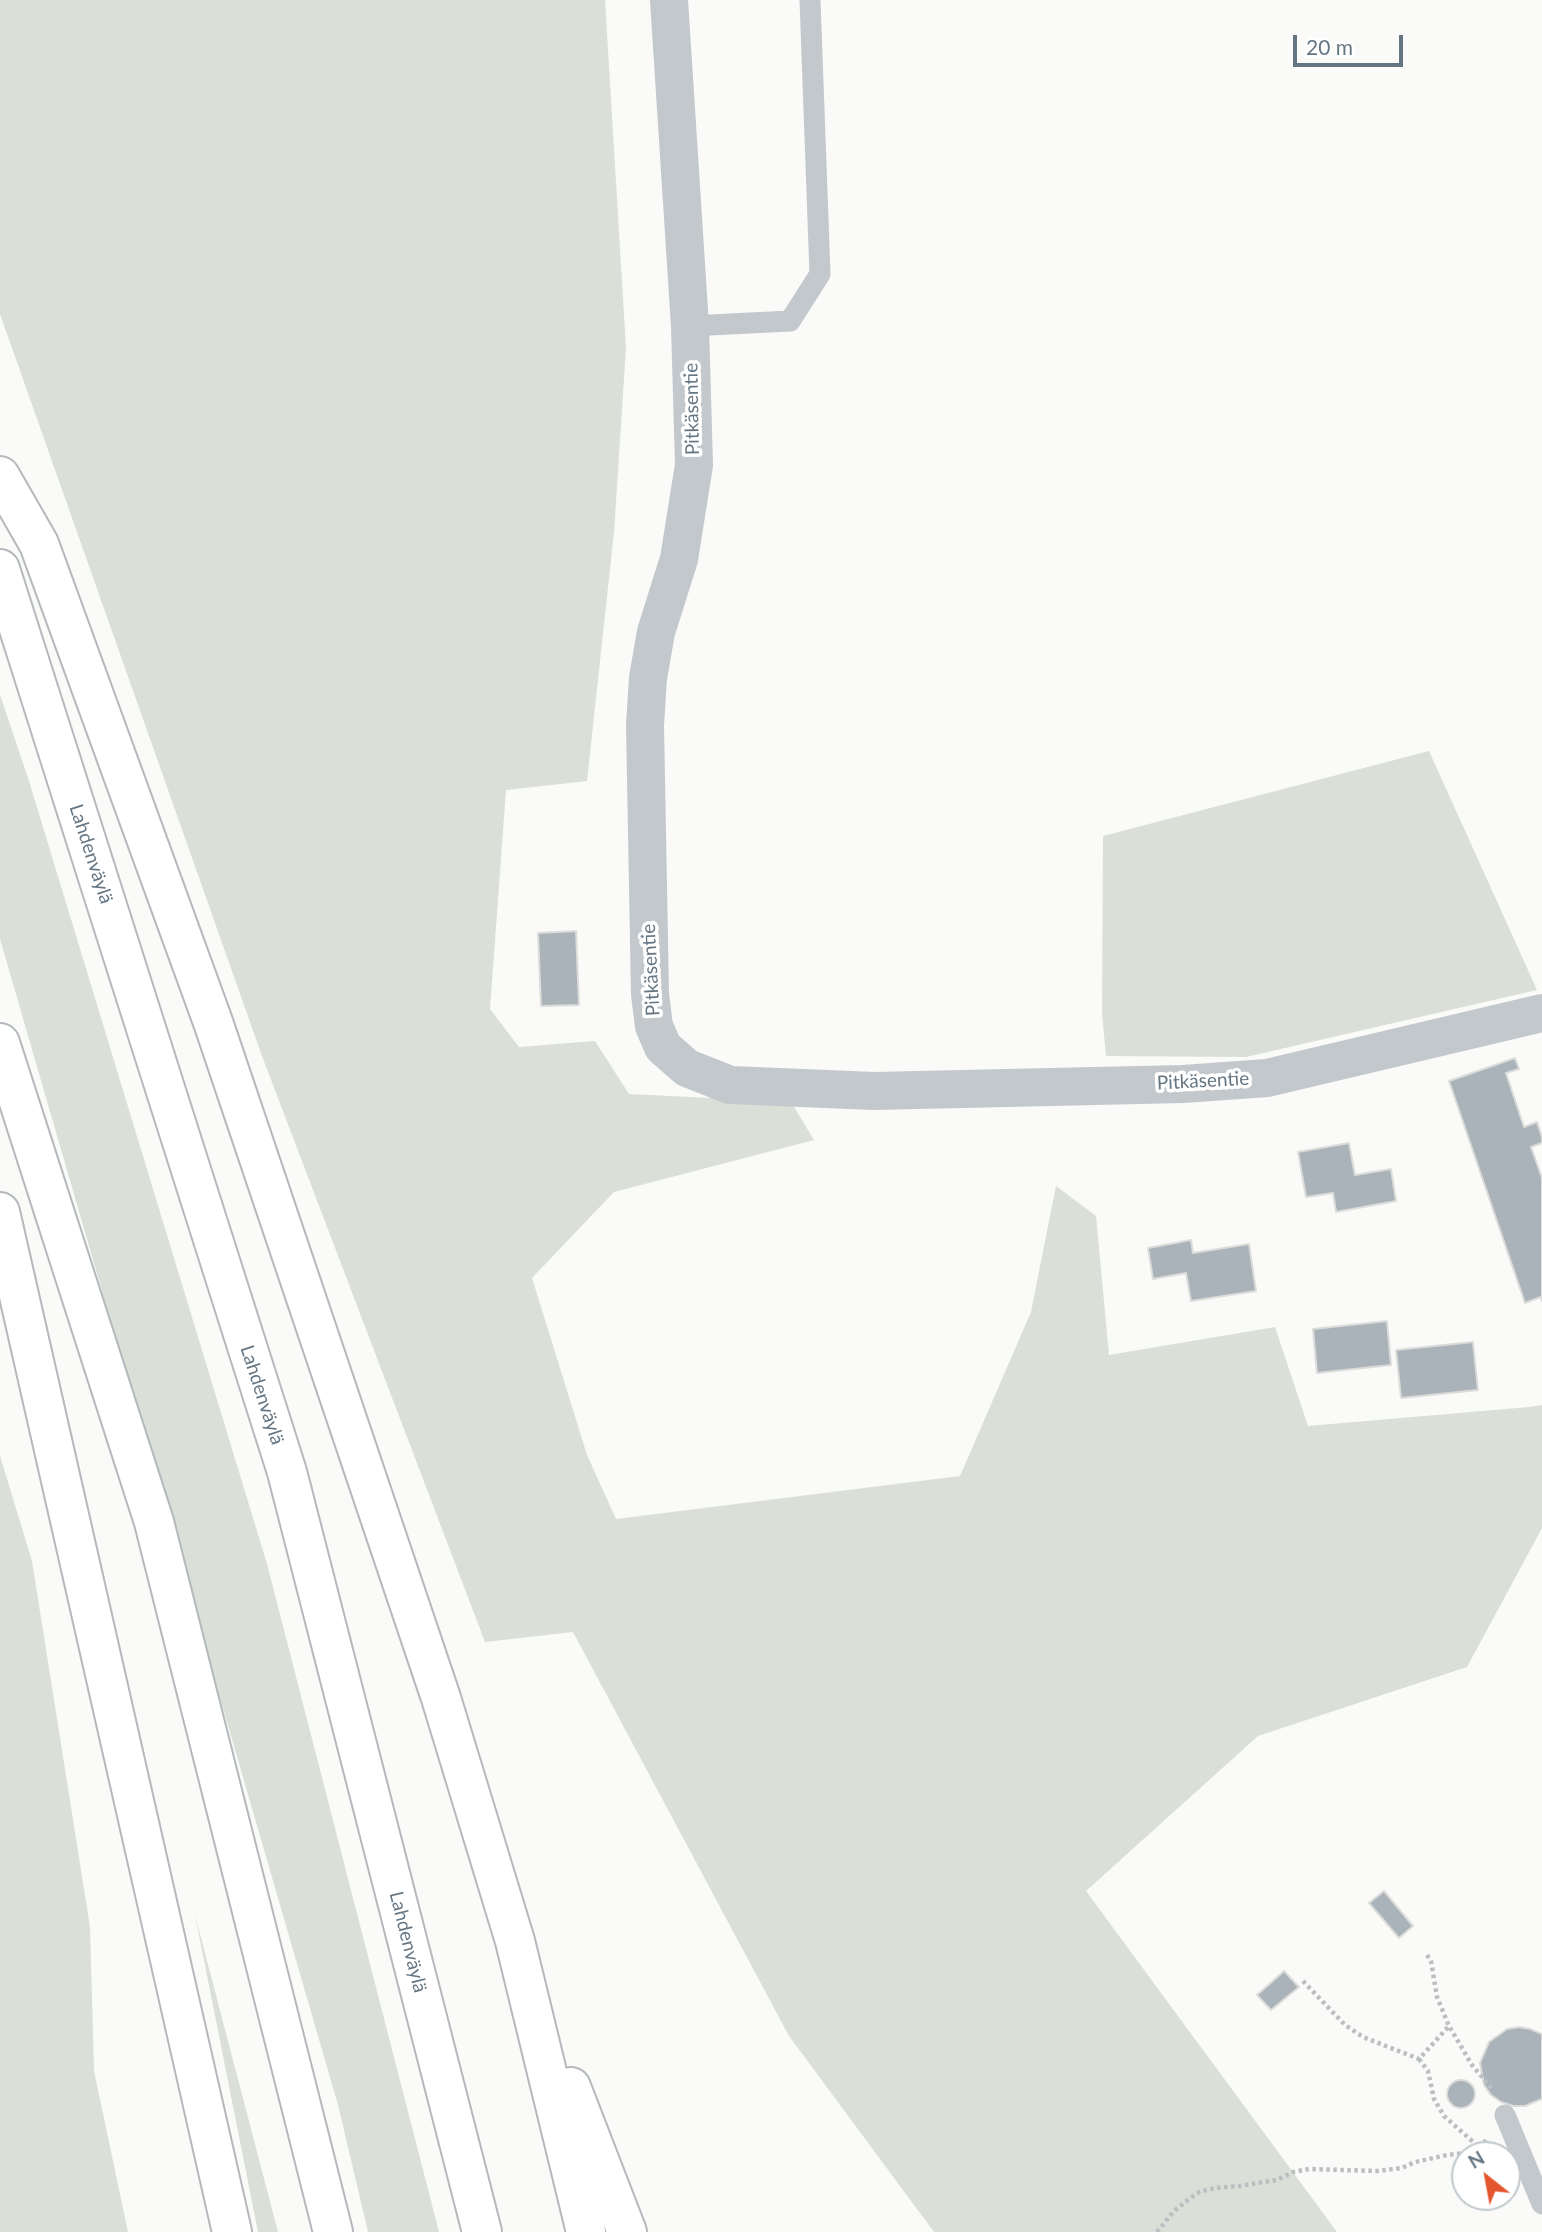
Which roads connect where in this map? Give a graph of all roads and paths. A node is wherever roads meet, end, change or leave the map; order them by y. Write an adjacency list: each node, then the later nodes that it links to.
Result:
1 (669, 0): 3 (street, Pitkäsentie)
2 (810, 0): 3 (lane)
3 (690, 326): 6 (street, Pitkäsentie)
4 (0, 476): 9 (highway)
5 (0, 569): 23 (highway, Lahdenväylä)
6 (1542, 1013)
7 (0, 1043): 22 (highway)
8 (0, 1212): 17 (highway)
9 (515, 1941): 24 (highway); 25 (highway)
10 (1427, 1955): 12 (path)
11 (1303, 1982): 13 (path)
12 (1449, 2026): 13 (path); 14 (path)
13 (1419, 2059): 15 (path)
14 (1505, 2115): 16 (path); 19 (lane)
15 (1472, 2141)
16 (1485, 2141)
17 (211, 2144): 20 (highway); 21 (highway)
18 (1451, 2155): 26 (path)
19 (1542, 2204)
20 (219, 2232)
21 (232, 2232)
22 (333, 2232)
23 (482, 2232)
24 (586, 2232)
25 (627, 2232)
26 (1157, 2232)

